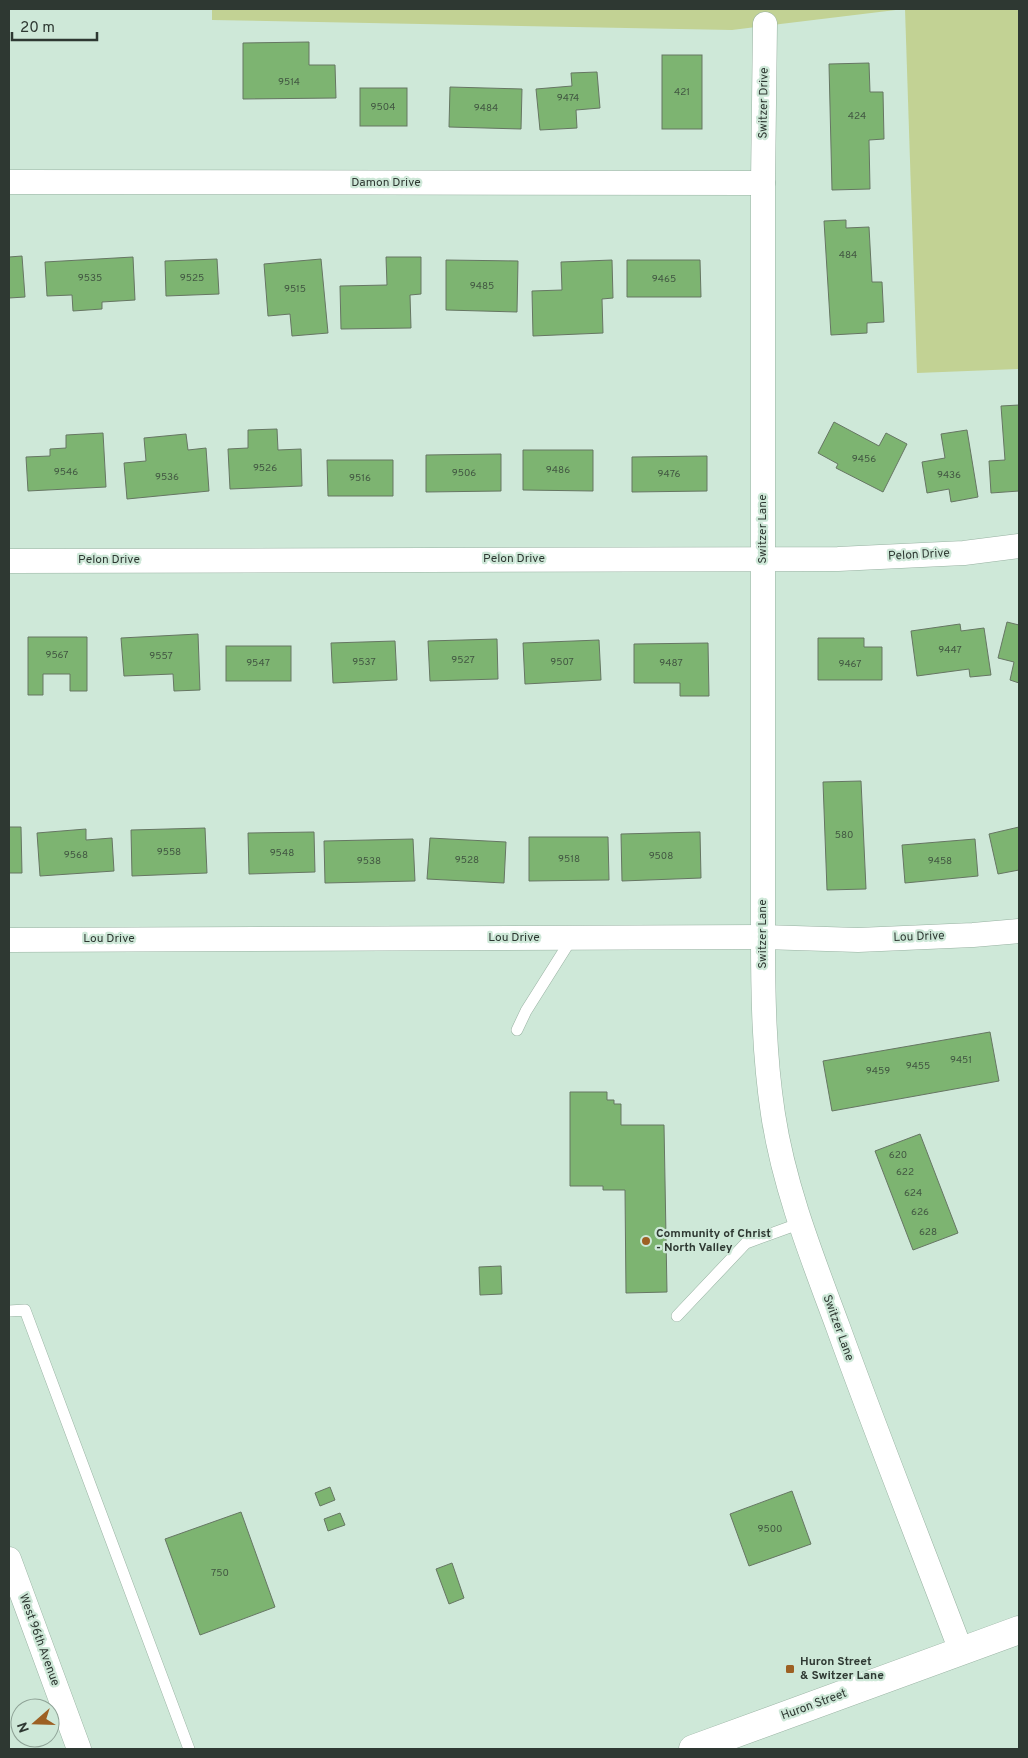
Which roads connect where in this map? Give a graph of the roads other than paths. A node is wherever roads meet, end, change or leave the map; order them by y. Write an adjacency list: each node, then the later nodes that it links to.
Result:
1 (765, 24): 3 (street, Switzer Drive)
2 (9, 182): 3 (street, Damon Drive)
3 (763, 183): 5 (street, Switzer Lane)
4 (1019, 546): 5 (street, Pelon Drive)
5 (762, 558): 6 (street, Pelon Drive); 8 (street, Switzer Lane)
6 (9, 560)
7 (1019, 931): 8 (street, Lou Drive)
8 (763, 937): 9 (street, Lou Drive); 12 (street, Switzer Lane)
9 (572, 938): 10 (street, Lou Drive); 11 (lane)
10 (9, 940)
11 (517, 1030)
12 (801, 1223): 14 (lane); 17 (street, Switzer Lane)
13 (9, 1311): 19 (lane)
14 (677, 1316)
15 (9, 1559): 18 (street, West 96th Avenue)
16 (1019, 1630): 17 (main road, Huron Street)
17 (961, 1651): 20 (main road, Huron Street)
18 (79, 1749)
19 (189, 1749)
20 (693, 1749)

